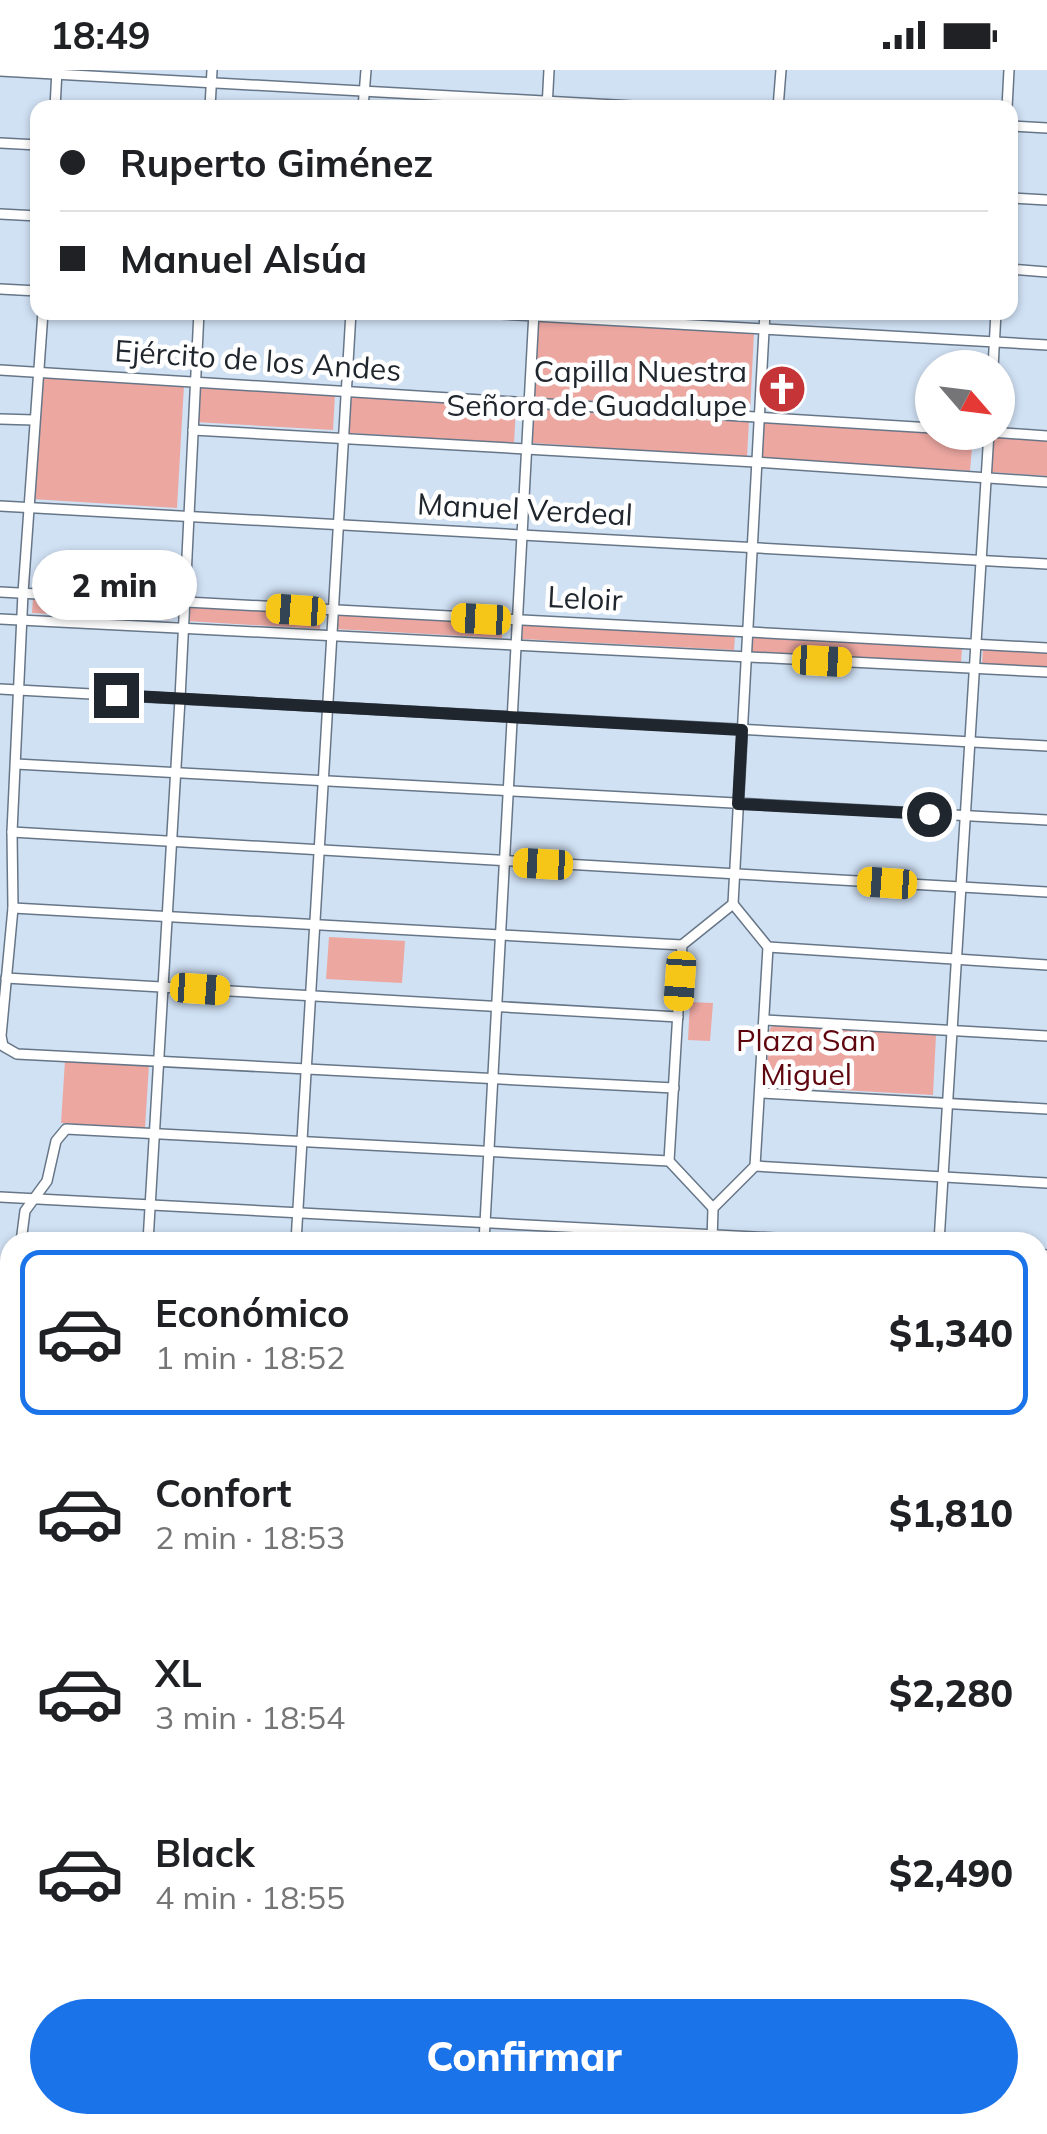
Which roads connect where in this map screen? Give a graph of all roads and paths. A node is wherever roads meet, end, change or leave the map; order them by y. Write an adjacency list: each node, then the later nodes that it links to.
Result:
1 (212, 70): 8 (street)
2 (366, 70): 9 (street)
3 (549, 70): 14 (street)
4 (781, 70): 15 (street)
5 (1010, 70): 16 (street)
6 (0, 71): 7 (street)
7 (57, 72): 8 (street); 10 (street)
8 (211, 82): 9 (street); 11 (street)
9 (364, 91): 12 (street); 13 (street)
10 (56, 100)
11 (210, 100)
12 (363, 100)
13 (491, 100)
14 (547, 100)
15 (779, 100)
16 (1008, 100)
17 (1018, 126): 18 (street)
18 (1047, 128)
19 (0, 143): 20 (street)
20 (30, 145)
21 (1018, 198): 22 (street)
22 (1047, 200)
23 (0, 214): 24 (street)
24 (30, 216)
25 (1018, 270): 26 (street)
26 (1047, 272)
27 (0, 288): 28 (street)
28 (30, 290)
29 (42, 320): 41 (street)
30 (199, 320): 42 (street)
31 (350, 320): 43 (street)
32 (534, 320): 44 (street)
33 (626, 320): 36 (street)
34 (765, 320): 36 (street)
35 (995, 320): 37 (street)
36 (764, 329): 37 (street); 45 (street)
37 (994, 342): 38 (street); 39 (street)
38 (1047, 345)
39 (994, 350)
40 (0, 370): 41 (street, Ejército de los Andes)
41 (39, 372): 42 (street, Ejército de los Andes); 47 (street)
42 (195, 383): 43 (street, Ejército de los Andes); 49 (street)
43 (346, 392): 44 (street, Ejército de los Andes); 52 (street)
44 (528, 403): 45 (street, Ejército de los Andes); 53 (street)
45 (758, 416): 48 (street, Ejército de los Andes); 55 (street)
46 (0, 418): 47 (street)
47 (34, 420): 59 (street)
48 (915, 427)
49 (192, 430): 52 (street); 60 (street)
50 (1015, 434): 51 (street)
51 (1047, 436)
52 (343, 440): 53 (street); 61 (street)
53 (526, 450): 55 (street); 62 (street)
54 (989, 450): 56 (street)
55 (755, 462): 56 (street); 63 (street)
56 (987, 478): 57 (street); 64 (street)
57 (1047, 482)
58 (0, 506): 59 (street, Manuel Verdeal)
59 (29, 510): 60 (street, Manuel Verdeal); 67 (street)
60 (190, 519): 61 (street, Manuel Verdeal); 68 (street)
61 (338, 525): 62 (street, Manuel Verdeal); 69 (street)
62 (521, 535): 63 (street, Manuel Verdeal); 72 (street)
63 (752, 548): 64 (street, Manuel Verdeal); 74 (street)
64 (982, 560): 65 (street, Manuel Verdeal); 76 (street)
65 (1047, 564)
66 (0, 592): 67 (street, Leloir)
67 (23, 593): 68 (street, Leloir); 71 (street)
68 (185, 603): 69 (street, Leloir); 73 (street)
69 (332, 612): 72 (street, Leloir); 75 (street)
70 (0, 619): 71 (street, Leloir)
71 (22, 620): 73 (street, Leloir); 83 (street)
72 (518, 621): 74 (street, Leloir); 77 (street)
73 (183, 630): 75 (street, Leloir); 84 (street)
74 (747, 632): 76 (street, Leloir); 79 (street)
75 (331, 637): 77 (street, Leloir); 85 (street)
76 (977, 644): 78 (street, Leloir); 80 (street)
77 (517, 646): 79 (street, Leloir); 86 (street)
78 (1047, 648)
79 (746, 658): 80 (street, Leloir); 87 (street)
80 (976, 669): 81 (street, Leloir); 88 (street)
81 (1047, 672)
82 (0, 689): 83 (street)
83 (20, 690): 84 (street); 90 (street)
84 (180, 698): 85 (street); 91 (street)
85 (327, 707): 86 (street); 92 (street)
86 (513, 717): 87 (street); 93 (street)
87 (742, 730): 88 (street); 94 (street)
88 (972, 742): 89 (street); 95 (street)
89 (1047, 746)
90 (16, 764): 91 (street); 97 (street)
91 (176, 773): 92 (street); 98 (street)
92 (323, 781): 93 (street); 99 (street)
93 (509, 791): 94 (street); 100 (street)
94 (738, 804): 95 (street); 101 (street)
95 (968, 816): 96 (street); 102 (street)
96 (1047, 820)
97 (12, 832): 98 (street); 105 (street)
98 (172, 843): 99 (street); 106 (street)
99 (318, 851): 100 (street); 107 (street)
100 (505, 862): 101 (street); 108 (street)
101 (734, 874): 102 (street); 104 (street)
102 (964, 888): 103 (street); 111 (street)
103 (1047, 892)
104 (733, 904): 109 (street); 110 (street)
105 (13, 908): 106 (street); 113 (street)
106 (168, 916): 107 (street); 114 (street)
107 (314, 925): 108 (street); 115 (street)
108 (501, 936): 109 (street); 116 (street)
109 (682, 945): 117 (street)
110 (768, 946): 111 (street); 118 (street)
111 (959, 961): 112 (street); 119 (street)
112 (1047, 965)
113 (6, 978): 114 (street); 121 (street)
114 (163, 987): 115 (street); 121 (street)
115 (310, 996): 116 (street); 122 (street)
116 (497, 1006): 117 (street); 123 (street)
117 (678, 1017): 124 (street)
118 (765, 1020): 119 (street); 125 (street)
119 (954, 1031): 120 (street); 126 (street)
120 (1047, 1036)
121 (159, 1060): 122 (street); 128 (street)
122 (306, 1068): 123 (street); 129 (street)
123 (493, 1079): 124 (street); 130 (street)
124 (674, 1088): 131 (street)
125 (760, 1093): 126 (street); 132 (street)
126 (949, 1102): 127 (street); 133 (street)
127 (1047, 1109)
128 (154, 1134): 129 (street); 136 (street); 137 (street)
129 (302, 1142): 130 (street); 139 (street)
130 (489, 1152): 131 (street); 140 (street)
131 (669, 1161): 138 (street)
132 (755, 1166): 133 (street); 138 (street)
133 (943, 1178): 134 (street); 147 (street)
134 (1047, 1183)
135 (0, 1198): 136 (street)
136 (32, 1199): 137 (street); 141 (street)
137 (150, 1206): 139 (street); 142 (street)
138 (714, 1208): 146 (street)
139 (298, 1214): 140 (street); 143 (street)
140 (485, 1222): 144 (street); 145 (street)
141 (22, 1232)
142 (149, 1232)
143 (297, 1232)
144 (484, 1232)
145 (627, 1232)
146 (712, 1232)
147 (940, 1232)

